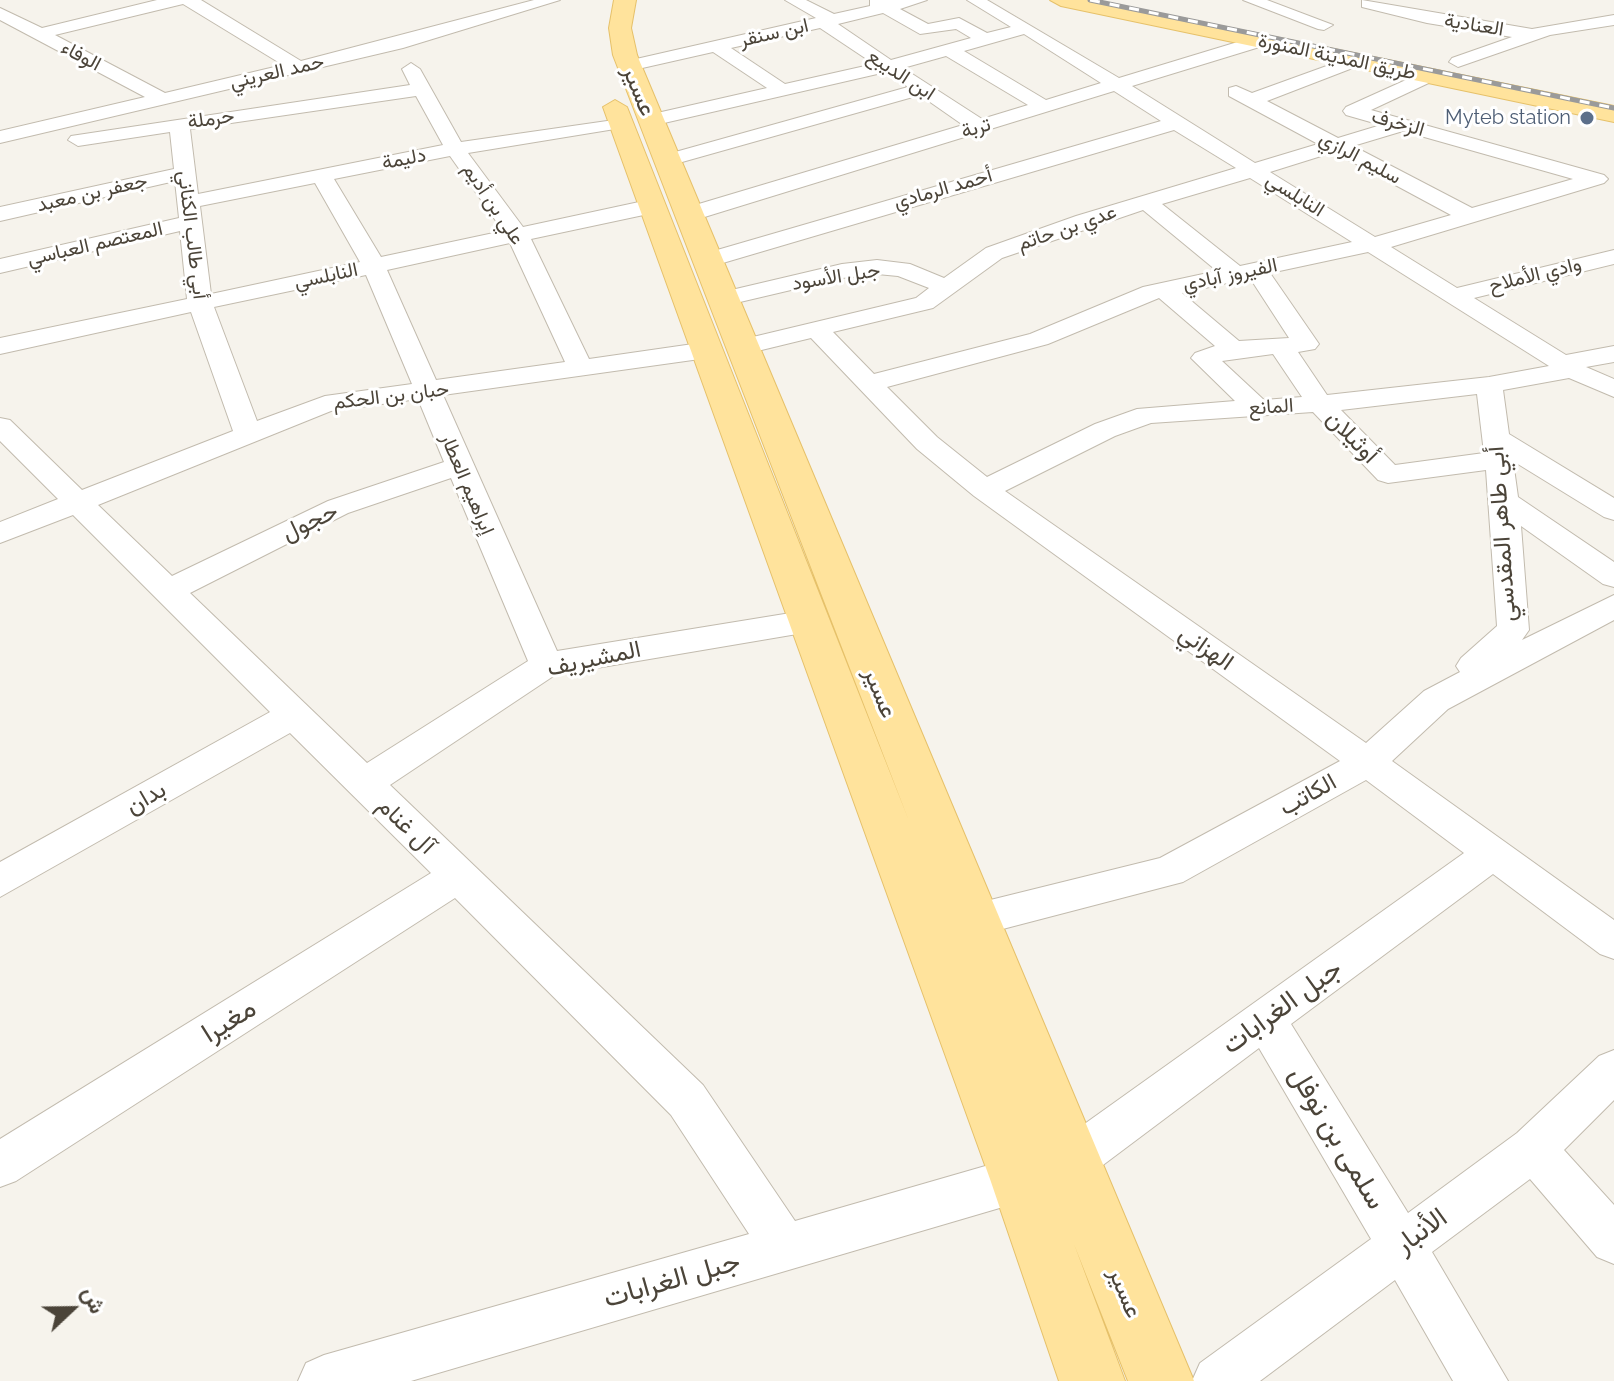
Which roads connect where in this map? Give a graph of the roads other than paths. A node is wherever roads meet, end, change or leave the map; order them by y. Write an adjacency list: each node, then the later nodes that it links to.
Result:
1 (189, 0): 29 (street)
2 (552, 0): 23 (street, حمد العريني)
3 (793, 0): 16 (street, ابن الديبع)
4 (868, 0): 13 (street)
5 (919, 0): 13 (street, ابن سنقر)
6 (975, 0): 18 (street, النابلسي)
7 (1063, 0): 22 (main road, طريق المدينة المنورة)
8 (1155, 0): 15 (main road, طريق المدينة المنورة)
9 (1251, 0): 15 (street, العنادية)
10 (163, 1): 19 (street)
11 (622, 1): 28 (main road, عسير); 41 (main road, عسير)
12 (1581, 6): 17 (street)
13 (886, 8): 16 (street, ابن سنقر); 21 (street)
14 (0, 13): 19 (street, الوفاء)
15 (1346, 13): 20 (street, العنادية); 27 (main road, طريق المدينة المنورة)
16 (828, 21): 24 (street, ابن سنقر); 30 (street, ابن الديبع)
17 (1611, 21): 20 (street)
18 (1026, 28): 21 (street, دليمة); 32 (street, النابلسي)
19 (39, 34): 37 (street, الوفاء)
20 (1534, 35): 27 (street)
21 (985, 39): 25 (street, دليمة)
22 (1260, 41): 26 (main road, طريق المدينة المنورة); 32 (street, تربة)
23 (397, 44): 29 (street, حمد العريني); 33 (street, علي بن أديم)
24 (716, 46): 28 (street, ابن سنقر); 35 (street)
25 (948, 49): 30 (street, دليمة); 38 (street)
26 (1357, 60): 31 (main road, طريق المدينة المنورة); 47 (street, سليم الرازي)
27 (1458, 62): 36 (main road, طريق المدينة المنورة)
28 (629, 66): 41 (main road, عسير)
29 (298, 67): 37 (street, حمد العريني)
30 (885, 67): 34 (street, ابن الديبع); 35 (street, دليمة)
31 (1428, 76): 39 (main road, طريق المدينة المنورة); 44 (street, الزخرف)
32 (1119, 85): 38 (street, تربة); 42 (street, النابلسي)
33 (422, 89): 43 (street, حرملة); 48 (street, علي بن أديم)
34 (921, 89): 40 (street); 45 (street, ابن الديبع)
35 (782, 90): 41 (street, دليمة)
36 (1614, 93)
37 (162, 99): 46 (street, حمد العريني)
38 (1045, 107): 45 (street, تربة)
39 (1614, 114)
40 (815, 118): 50 (street); 51 (street)
41 (636, 121): 48 (street, دليمة); 51 (main road, عسير); 57 (main road, عسير)
42 (1179, 122): 52 (street, النابلسي); 60 (street, أحمد الرمادي)
43 (179, 124): 49 (street, حرملة); 53 (street, أبي طالب الكناني)
44 (1402, 125): 47 (street, عدي بن حاتم); 55 (street, الزخرف)
45 (980, 127): 50 (street, تربة)
46 (0, 137)
47 (1336, 145): 52 (street, عدي بن حاتم); 61 (street, سليم الرازي)
48 (455, 149): 54 (street, دليمة); 62 (street, علي بن أديم)
49 (0, 152)
50 (872, 159): 57 (street, تربة)
51 (668, 160): 57 (main road, عسير)
52 (1255, 169): 56 (street, عدي بن حاتم); 63 (street, النابلسي)
53 (184, 173): 58 (street, أبي طالب الكناني); 59 (street, جعفر بن معبد)
54 (321, 176): 58 (street, دليمة); 67 (street, إبراهيم العطار)
55 (1608, 181): 61 (street, الفيروز آبادي)
56 (1146, 202): 68 (street); 70 (street, عدي بن حاتم)
57 (672, 210): 62 (street, النابلسي); 69 (main road, عسير); 77 (main road, عسير)
58 (189, 212): 66 (street, المعتصم العباسي); 73 (street, أبي طالب الكناني)
59 (0, 214)
60 (858, 214): 64 (street); 69 (street, أحمد الرمادي)
61 (1470, 216): 63 (street, الفيروز آبادي)
62 (518, 236): 67 (street, النابلسي); 81 (street, علي بن أديم)
63 (1375, 244): 68 (street, الفيروز آبادي); 72 (street, النابلسي)
64 (876, 250): 69 (street, جبل الأسود); 70 (street, جبل الأسود)
65 (1614, 257): 72 (street, وادي الأملاح)
66 (0, 266)
67 (374, 266): 73 (street, النابلسي); 85 (street, إبراهيم العطار)
68 (1246, 272): 71 (street, الفيروز آبادي); 75 (street)
69 (715, 279): 77 (main road, عسير)
70 (947, 287): 74 (street, عدي بن حاتم)
71 (1163, 289): 78 (street); 82 (street, الفيروز آبادي)
72 (1456, 295): 80 (street, النابلسي)
73 (200, 303): 76 (street, النابلسي); 89 (street, أبي طالب الكناني)
74 (818, 331): 77 (street, عدي بن حاتم); 82 (street, الهزاني)
75 (1280, 345): 78 (street); 86 (street, أوثيلان)
76 (0, 346)
77 (724, 348): 81 (street, حبان بن الحكم); 100 (main road, عسير); 109 (main road, عسير)
78 (1233, 349): 87 (street)
79 (1614, 354): 80 (street, المانع)
80 (1569, 367): 83 (street, المانع); 84 (street, النابلسي)
81 (581, 369): 85 (street, حبان بن الحكم)
82 (870, 383): 92 (street, الهزاني)
83 (1489, 385): 86 (street, المانع); 90 (street, أبي طاهر المقدسي)
84 (1614, 389)
85 (428, 392): 89 (street, حبان بن الحكم); 91 (street, إبراهيم العطار)
86 (1320, 404): 87 (street, المانع); 90 (street, أوثيلان)
87 (1257, 408): 92 (street, المانع)
88 (0, 426): 94 (street, آل غنام)
89 (248, 434): 94 (street, حبان بن الحكم)
90 (1498, 449): 93 (street, أبي طاهر المقدسي); 95 (street)
91 (460, 466): 98 (street, حجول); 101 (street, إبراهيم العطار)
92 (984, 490): 104 (street, الهزاني)
93 (1504, 501): 97 (street); 102 (street, أبي طاهر المقدسي)
94 (73, 502): 96 (street, حبان بن الحكم); 98 (street, آل غنام)
95 (1614, 511)
96 (0, 533)
97 (1614, 577)
98 (166, 592): 103 (street, آل غنام)
99 (1614, 606): 102 (street, الكاتب)
100 (809, 621): 101 (street, المشيريف); 116 (main road, عسير)
101 (546, 665): 105 (street, المشيريف)
102 (1436, 700): 104 (street, الكاتب)
103 (293, 715): 105 (street, آل غنام); 108 (street, بدان)
104 (1368, 762): 106 (street, الهزاني); 109 (street, الكاتب)
105 (363, 784): 107 (street, آل غنام)
106 (1493, 853): 110 (street, الهزاني); 111 (street, جبل الغرابات)
107 (458, 876): 115 (street, مغيرا); 119 (street, آل غنام)
108 (0, 881)
109 (972, 920): 114 (main road, عسير)
110 (1614, 942)
111 (1265, 1019): 114 (street, جبل الغرابات); 118 (street, سلمى بن نوفل)
112 (1614, 1070): 113 (street, الأنبار)
113 (1533, 1149): 117 (street); 118 (street, الأنبار)
114 (1071, 1161): 122 (main road, عسير)
115 (0, 1165)
116 (1020, 1179): 119 (street, جبل الغرابات); 121 (main road, عسير)
117 (1614, 1240)
118 (1402, 1245): 123 (street, الأنبار); 124 (street, سلمى بن نوفل)
119 (785, 1247): 120 (street, جبل الغرابات)
120 (324, 1381)
121 (1092, 1381)
122 (1161, 1381)
123 (1218, 1381)
124 (1482, 1381)

